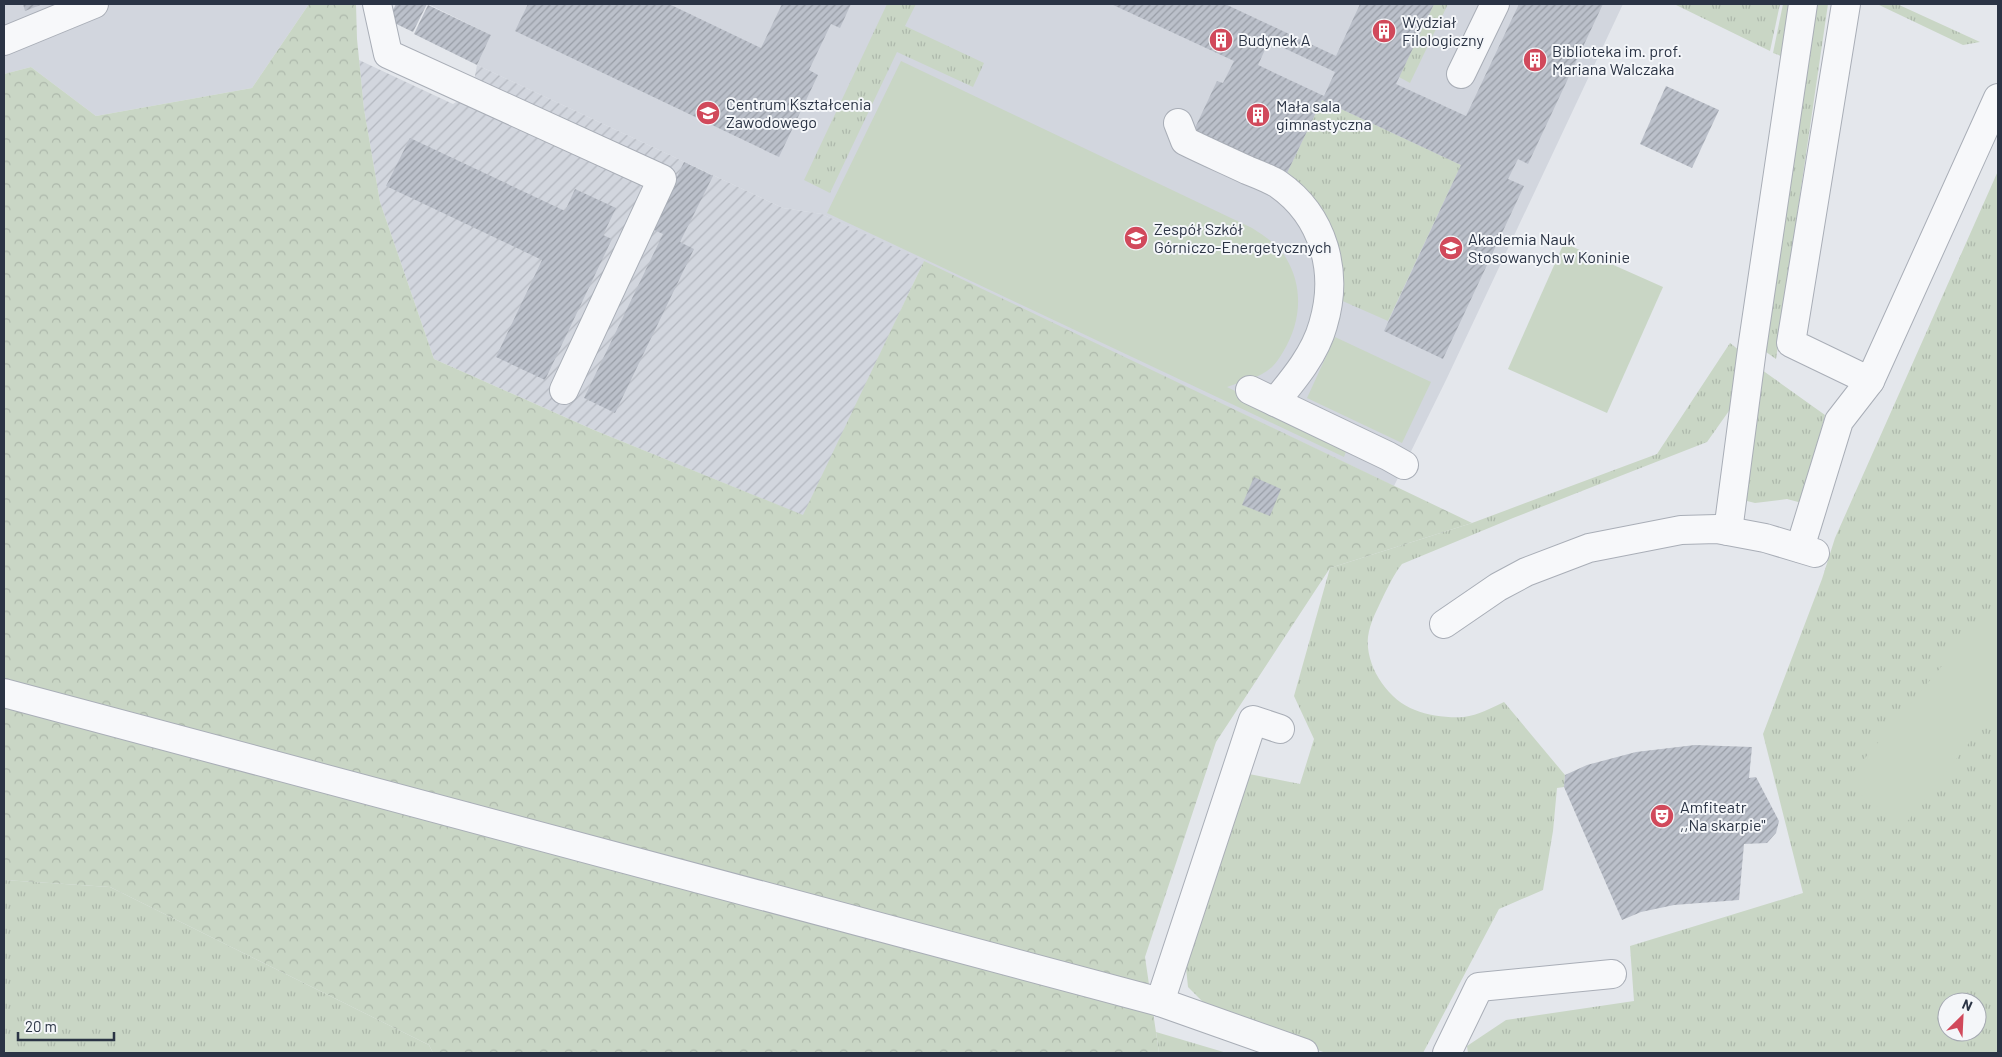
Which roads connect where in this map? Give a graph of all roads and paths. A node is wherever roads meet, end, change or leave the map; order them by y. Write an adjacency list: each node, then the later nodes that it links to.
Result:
1 (94, 4): 6 (street)
2 (377, 4): 11 (street)
3 (1495, 4): 7 (street)
4 (1803, 4): 15 (street)
5 (1846, 4): 10 (street)
6 (4, 41)
7 (1461, 74)
8 (1998, 98): 10 (street)
9 (1178, 123): 13 (street)
10 (1870, 381): 15 (street)
11 (564, 390)
12 (1250, 390): 13 (street)
13 (1276, 402): 14 (street)
14 (1404, 465)
15 (1728, 531): 16 (street)
16 (1444, 624)
17 (4, 693): 20 (street)
18 (1280, 730): 20 (street)
19 (1612, 974): 22 (street)
20 (1160, 1002): 21 (street)
21 (1304, 1053)
22 (1447, 1053)

